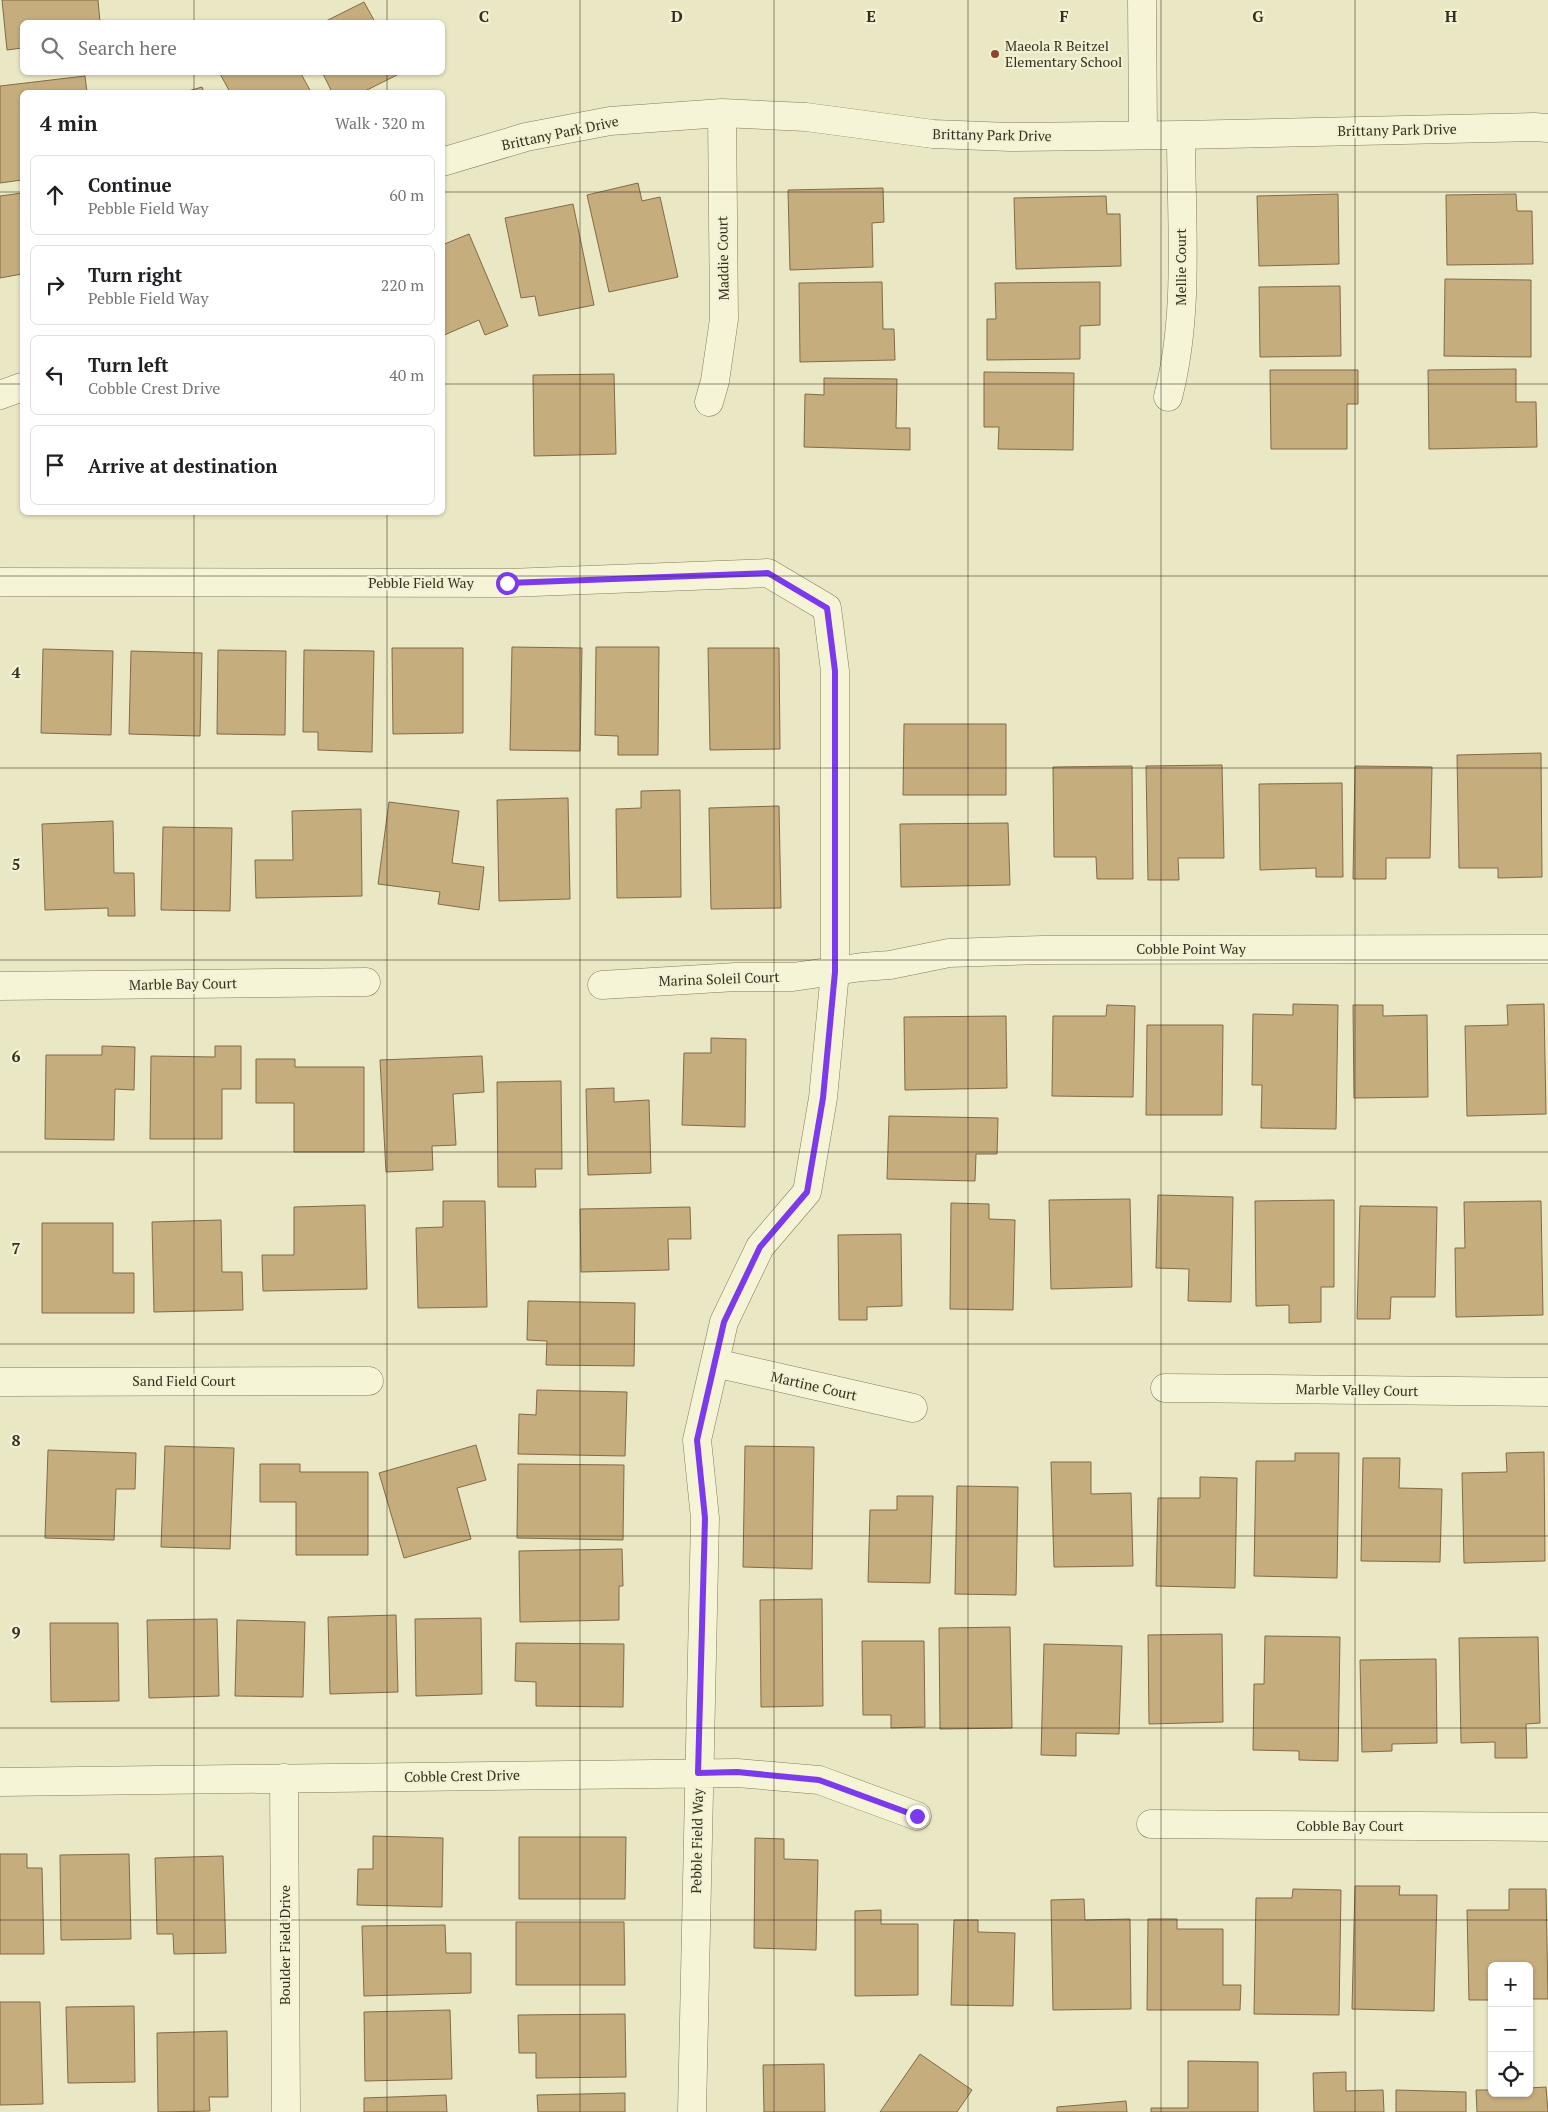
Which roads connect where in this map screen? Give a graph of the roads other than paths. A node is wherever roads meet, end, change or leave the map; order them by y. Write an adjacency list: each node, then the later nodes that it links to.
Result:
1 (1142, 0): 4 (street)
2 (722, 113): 4 (street, Brittany Park Drive); 6 (street, Brittany Park Drive); 10 (street, Maddie Court)
3 (1548, 128): 5 (street, Brittany Park Drive)
4 (1143, 134): 5 (street, Brittany Park Drive)
5 (1181, 135): 9 (street, Mellie Court)
6 (445, 161)
7 (20, 388): 8 (street)
8 (0, 395)
9 (1168, 397)
10 (709, 402)
11 (0, 582): 13 (street, Pebble Field Way)
12 (1548, 949): 13 (street, Cobble Point Way)
13 (835, 972): 15 (street, Marina Soleil Court); 17 (street, Pebble Field Way)
14 (366, 982): 16 (street, Marble Bay Court)
15 (602, 985)
16 (0, 986)
17 (715, 1363): 22 (street, Martine Court); 23 (street, Pebble Field Way)
18 (368, 1381): 19 (street, Sand Field Court)
19 (0, 1382)
20 (1165, 1388): 21 (street, Marble Valley Court)
21 (1548, 1392)
22 (913, 1408)
23 (698, 1773): 24 (street, Cobble Crest Drive); 26 (street, Cobble Crest Drive); 30 (street, Pebble Field Way)
24 (284, 1778): 25 (street, Cobble Crest Drive); 29 (street, Boulder Field Drive)
25 (0, 1782)
26 (917, 1816)
27 (1151, 1824): 28 (street, Cobble Bay Court)
28 (1548, 1827)
29 (286, 2112)
30 (692, 2112)

